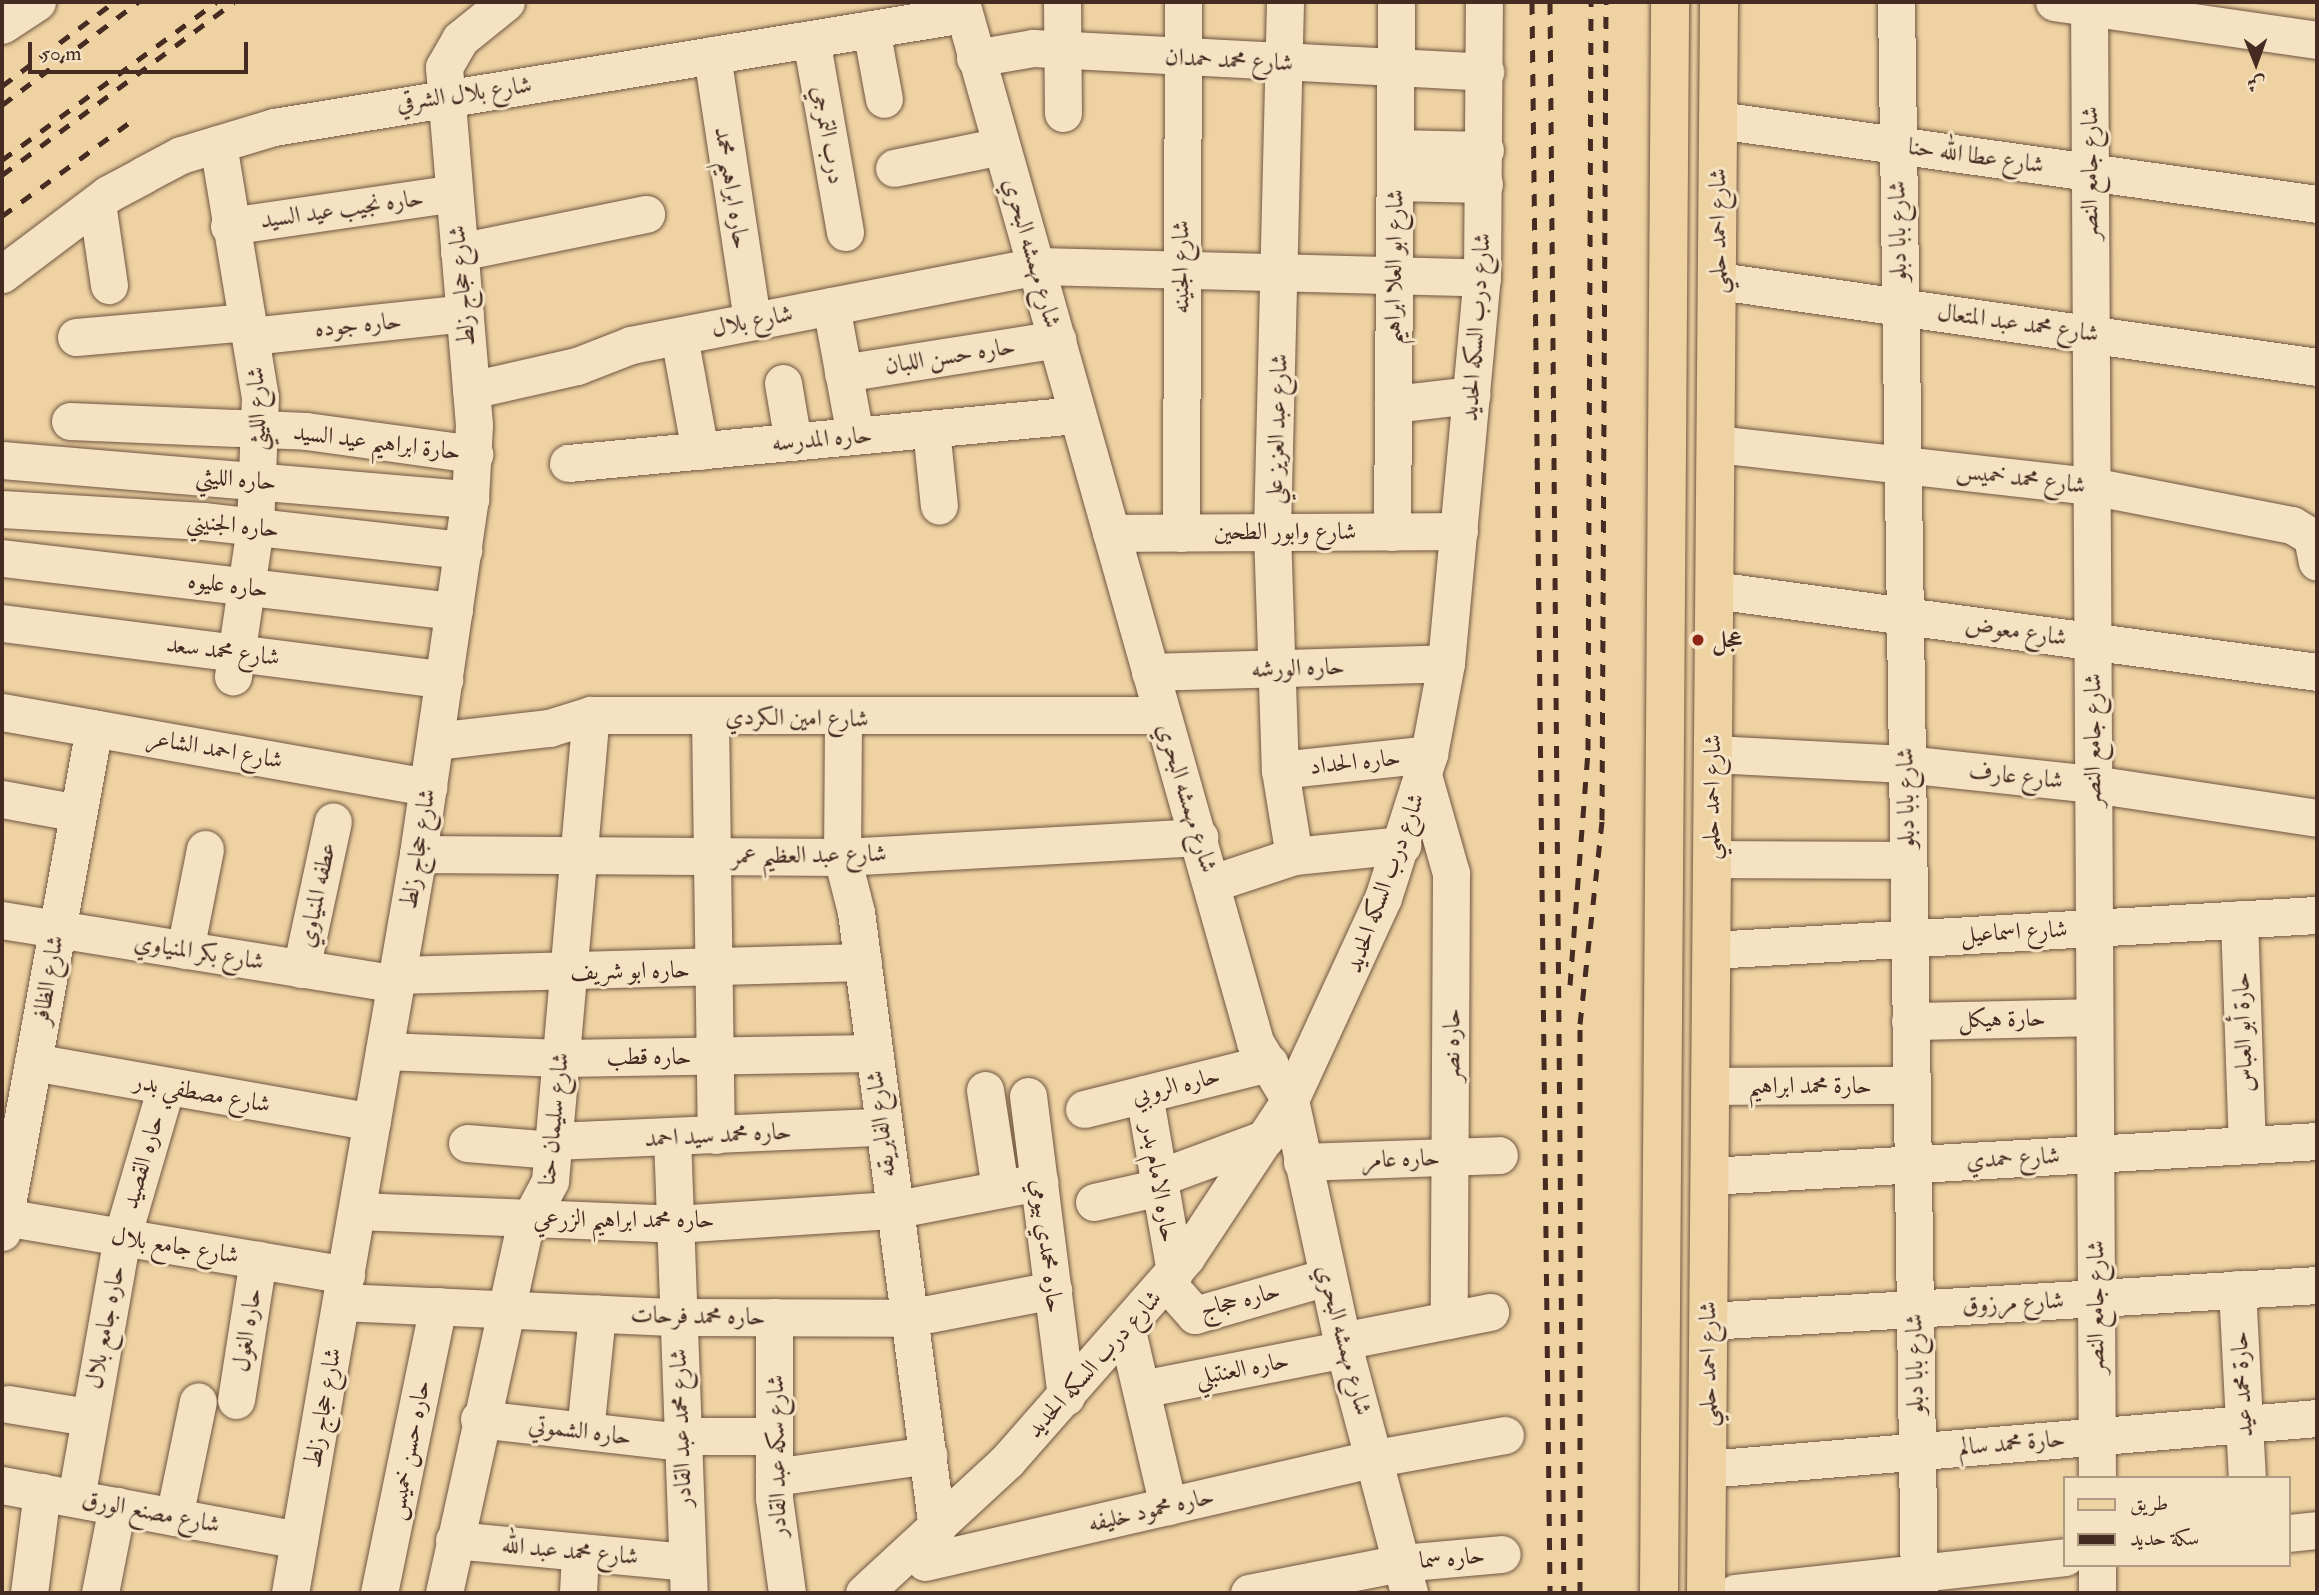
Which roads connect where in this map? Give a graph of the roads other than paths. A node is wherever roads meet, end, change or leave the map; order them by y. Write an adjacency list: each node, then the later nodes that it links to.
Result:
1 (37, 2): 13 (street)
2 (506, 2): 24 (street, شارع حجاج زلط)
3 (1062, 2): 17 (street)
4 (1183, 2): 20 (street, شارع الجنينه)
5 (1285, 2): 21 (street, شارع عبد العزيز علي)
6 (1396, 2): 22 (street, شارع ابو العلا ابراهيم)
7 (1485, 2): 23 (street, شارع درب السكه الحديد)
8 (1896, 2): 29 (street, شارع بابا دبلو)
9 (2077, 3): 16 (street); 34 (street, شارع جامع النصر)
10 (962, 8): 14 (street, شارع بلال الشرقي); 19 (street, شارع مهمشه البحري)
11 (1670, 14): 12 (main road); 253 (main road, شارع احمد حلمي)
12 (1719, 14): 27 (main road, شارع احمد حلمي)
13 (2, 24)
14 (871, 29): 15 (street, شارع بلال الشرقي); 25 (street)
15 (811, 39): 18 (street, شارع بلال الشرقي); 40 (street, درب التمرجي)
16 (2317, 40)
17 (1063, 52): 19 (street, شارع محمد حمدان); 20 (street, شارع محمد حمدان); 26 (street)
18 (712, 55): 24 (street, شارع بلال الشرقي); 53 (street, حاره ابراهيم محمد)
19 (975, 58): 30 (street, شارع مهمشه البحري)
20 (1181, 58): 21 (street, شارع محمد حمدان); 43 (street, شارع الجنينه)
21 (1285, 62): 22 (street, شارع محمد حمدان); 44 (street, شارع عبد العزيز علي)
22 (1396, 67): 23 (street, شارع محمد حمدان); 31 (street, شارع ابو العلا ابراهيم)
23 (1485, 72): 32 (street, شارع درب السكه الحديد)
24 (445, 99): 28 (street, شارع بلال الشرقي); 35 (street, شارع حجاج زلط)
25 (884, 99)
26 (1063, 113)
27 (1718, 120): 29 (street, شارع عطا الله حنا); 48 (main road, شارع احمد حلمي)
28 (218, 144): 36 (street, شارع بلال الشرقي); 39 (street, شارع الليثي)
29 (1897, 145): 34 (street, شارع عطا الله حنا); 51 (street, شارع بابا دبلو)
30 (1001, 146): 33 (street); 42 (street, شارع مهمشه البحري)
31 (1395, 165): 32 (street); 46 (street, شارع ابو العلا ابراهيم)
32 (1484, 167): 47 (street, شارع درب السكه الحديد)
33 (894, 168)
34 (2090, 172): 37 (street, شارع عطا الله حنا); 55 (street, شارع جامع النصر)
35 (454, 192): 39 (street, حاره نجيب عيد السيد); 41 (street, شارع حجاج زلط)
36 (97, 203): 45 (street, شارع بلال الشرقي); 49 (street)
37 (2317, 204)
38 (646, 214): 41 (street)
39 (229, 226): 54 (street, شارع الليثي)
40 (845, 232)
41 (459, 252): 52 (street, شارع حجاج زلط)
42 (1038, 266): 43 (street, شارع بلال); 50 (street, شارع بلال); 58 (street, شارع مهمشه البحري)
43 (1181, 270): 44 (street, شارع بلال); 87 (street, شارع الجنينه)
44 (1281, 273): 46 (street, شارع بلال); 84 (street, شارع عبد العزيز علي)
45 (2, 274)
46 (1394, 276): 47 (street, شارع بلال); 64 (street, شارع ابو العلا ابراهيم)
47 (1482, 278): 63 (street, شارع درب السكه الحديد)
48 (1719, 281): 51 (street, شارع محمد عبد المتعال); 71 (main road, شارع احمد حلمي)
49 (110, 285)
50 (831, 306): 53 (street, شارع بلال); 60 (street)
51 (1899, 306): 55 (street, شارع محمد عبد المتعال); 76 (street, شارع بابا دبلو)
52 (465, 313): 54 (street, حاره جوده); 62 (street, شارع حجاج زلط)
53 (752, 321): 56 (street, شارع بلال)
54 (249, 329): 57 (street, حاره جوده); 67 (street, شارع الليثي)
55 (2091, 334): 59 (street, شارع محمد عبد المتعال); 78 (street, شارع جامع النصر)
56 (679, 335): 62 (street, شارع بلال); 72 (street)
57 (76, 337)
58 (1057, 339): 60 (street, حاره حسن اللبان); 65 (street, شارع مهمشه البحري)
59 (2317, 367)
60 (843, 373): 69 (street)
61 (783, 383): 70 (street)
62 (471, 390): 73 (street, شارع حجاج زلط)
63 (1471, 395): 64 (street); 83 (street, شارع درب السكه الحديد)
64 (1393, 404): 85 (street, شارع ابو العلا ابراهيم)
65 (1076, 415): 68 (street, حاره المدرسه); 86 (street, شارع مهمشه البحري)
66 (70, 421): 67 (street, حارة ابراهيم عيد السيد)
67 (261, 429): 73 (street, حارة ابراهيم عيد السيد); 77 (street, شارع الليثي)
68 (931, 429): 69 (street, حاره المدرسه); 80 (street)
69 (855, 436): 70 (street, حاره المدرسه)
70 (793, 442): 72 (street, حاره المدرسه)
71 (1716, 444): 76 (street, شارع محمد خميس); 92 (main road, شارع احمد حلمي)
72 (700, 451): 75 (street, حاره المدرسه)
73 (474, 454): 79 (street, شارع حجاج زلط)
74 (2, 460): 77 (street, حاره الليثي)
75 (569, 463)
76 (1901, 464): 78 (street, شارع محمد خميس); 94 (street, شارع بابا دبلو)
77 (259, 481): 79 (street, حاره الليثي); 82 (street, شارع الليثي)
78 (2091, 486): 89 (street, شارع محمد خميس); 96 (street, شارع جامع النصر)
79 (470, 499): 88 (street, شارع حجاج زلط)
80 (939, 506)
81 (2, 509): 82 (street, حاره الجنيني)
82 (256, 527): 88 (street, حاره الجنيني); 91 (street, شارع الليثي)
83 (1459, 531): 85 (street, شارع وابور الطحين); 97 (street, شارع درب السكه الحديد)
84 (1272, 532): 85 (street, شارع وابور الطحين); 87 (street, شارع وابور الطحين); 99 (street, شارع عبد العزيز علي)
85 (1392, 532)
86 (1111, 533): 87 (street, شارع وابور الطحين); 100 (street, شارع مهمشه البحري)
87 (1181, 533)
88 (463, 550): 93 (street, شارع حجاج زلط)
89 (2316, 554)
90 (2, 558): 91 (street, حاره عليوه)
91 (248, 587): 93 (street, حاره عليوه); 98 (street, شارع الليثي)
92 (1714, 590): 94 (street, شارع معوض); 110 (main road, شارع احمد حلمي)
93 (454, 611): 102 (street, شارع حجاج زلط)
94 (1903, 616): 96 (street, شارع معوض); 111 (street, شارع بابا دبلو)
95 (2, 622): 98 (street, شارع محمد سعد)
96 (2093, 641): 101 (street, شارع معوض); 114 (street, شارع جامع النصر)
97 (1446, 663): 99 (street, حاره الورشه); 112 (street, شارع درب السكه الحديد)
98 (235, 665): 102 (street, شارع محمد سعد)
99 (1276, 669): 100 (street, حاره الورشه); 113 (street, شارع عبد العزيز علي)
100 (1150, 672): 105 (street, شارع مهمشه البحري)
101 (2317, 672)
102 (444, 680): 109 (street, شارع حجاج زلط)
103 (2, 712): 108 (street, شارع احمد الشاعر)
104 (591, 715): 106 (street, شارع امين الكردي); 109 (street, شارع امين الكردي); 124 (street, شارع سليمان حنا)
105 (1162, 715): 107 (street, شارع امين الكردي); 120 (street, شارع مهمشه البحري)
106 (710, 717): 107 (street, شارع امين الكردي); 125 (street)
107 (843, 719): 127 (street, شارع الفابريقه)
108 (94, 728): 115 (street, شارع احمد الشاعر); 117 (street, شارع الظافر)
109 (435, 741): 115 (street, شارع حجاج زلط)
110 (1713, 754): 111 (street, شارع عارف); 128 (main road, شارع احمد حلمي)
111 (1905, 764): 114 (street, شارع عارف); 129 (street, شارع بابا دبلو)
112 (1426, 765): 113 (street, حاره الحداد); 121 (street, شارع درب السكه الحديد); 171 (street, حاره نصر)
113 (1280, 770): 126 (street, شارع عبد العزيز علي)
114 (2093, 784): 118 (street, شارع عارف); 134 (street, شارع جامع النصر)
115 (428, 788): 123 (street, شارع حجاج زلط)
116 (2, 799): 117 (street)
117 (78, 813): 135 (street, شارع الظافر)
118 (2317, 818)
119 (333, 821): 140 (street, عطفه المنياوي)
120 (1199, 837): 127 (street, شارع عبد العظيم عمر); 130 (street, شارع مهمشه البحري)
121 (1402, 845): 126 (street); 158 (street, شارع درب السكه الحديد)
122 (205, 849): 137 (street)
123 (418, 853): 124 (street, شارع عبد العظيم عمر); 143 (street, شارع حجاج زلط)
124 (578, 855): 125 (street, شارع عبد العظيم عمر); 142 (street, شارع سليمان حنا)
125 (712, 856): 127 (street, شارع عبد العظيم عمر); 141 (street)
126 (1294, 856): 130 (street)
127 (842, 857): 139 (street, شارع الفابريقه)
128 (1712, 859): 129 (street); 138 (main road, شارع احمد حلمي)
129 (1907, 860): 136 (street, شارع بابا دبلو)
130 (1213, 883): 151 (street, شارع مهمشه البحري)
131 (2317, 915): 132 (street, شارع اسماعيل)
132 (2239, 919): 134 (street, شارع اسماعيل); 167 (street, حارة أبو العباس)
133 (2, 920): 135 (street, شارع بكر المنياوي)
134 (2094, 927): 136 (street, شارع اسماعيل); 144 (street, شارع جامع النصر)
135 (57, 929): 137 (street, شارع بكر المنياوي); 150 (street, شارع الظافر)
136 (1908, 938): 138 (street, شارع اسماعيل); 145 (street, شارع بابا دبلو)
137 (185, 950): 140 (street, شارع بكر المنياوي)
138 (1711, 950): 153 (main road, شارع احمد حلمي)
139 (863, 962): 141 (street, حاره ابو شريف); 147 (street, شارع الفابريقه)
140 (301, 969): 143 (street, شارع بكر المنياوي)
141 (714, 970): 142 (street, حاره ابو شريف); 148 (street)
142 (568, 973): 143 (street, حاره ابو شريف); 149 (street, شارع سليمان حنا)
143 (396, 980): 146 (street, شارع حجاج زلط)
144 (2094, 1017): 145 (street, حارة هيكل); 169 (street, شارع جامع النصر)
145 (1910, 1021): 152 (street, شارع بابا دبلو)
146 (384, 1051): 149 (street, حاره قطب); 160 (street, شارع حجاج زلط)
147 (873, 1053): 148 (street, حاره قطب); 161 (street, شارع الفابريقه)
148 (715, 1057): 149 (street, حاره قطب); 162 (street)
149 (561, 1058): 168 (street, شارع سليمان حنا)
150 (33, 1062): 154 (street, شارع مصطفي بدر); 182 (street, شارع الظافر)
151 (1269, 1063): 156 (street, حاره الروبي); 158 (street, شارع مهمشه البحري)
152 (1911, 1085): 153 (street, حارة محمد ابراهيم); 173 (street, شارع بابا دبلو)
153 (1710, 1086): 174 (main road, شارع احمد حلمي)
154 (166, 1087): 160 (street, شارع مصطفي بدر); 184 (street, حاره القصيد)
155 (985, 1090): 177 (street)
156 (1144, 1094): 159 (street, حاره الروبي); 176 (street, حاره الامام بدر)
157 (1028, 1096): 175 (street, حاره محمدي بيومي)
158 (1290, 1100): 164 (street, شارع درب السكه الحديد); 172 (street, شارع مهمشه البحري)
159 (1084, 1109)
160 (372, 1122): 180 (street, شارع حجاج زلط)
161 (881, 1127): 162 (street, حاره محمد سيد احمد); 179 (street, شارع الفابريقه)
162 (716, 1135): 163 (street, حاره محمد سيد احمد)
163 (672, 1137): 168 (street, حاره محمد سيد احمد); 183 (street, شارع محمد عبد القادر)
164 (1266, 1138): 176 (street); 186 (street, شارع درب السكه الحديد)
165 (2317, 1141): 167 (street, شارع حمدي)
166 (467, 1143): 168 (street, حاره محمد سيد احمد)
167 (2247, 1145): 169 (street, شارع حمدي)
168 (554, 1146): 181 (street, شارع سليمان حنا)
169 (2095, 1154): 173 (street, شارع حمدي); 192 (street, شارع جامع النصر)
170 (1499, 1155): 171 (street, حاره عامر)
171 (1451, 1157): 172 (street, حاره عامر); 201 (street, حاره نصر)
172 (1302, 1162): 187 (street, شارع مهمشه البحري)
173 (1912, 1164): 174 (street, شارع حمدي); 195 (street, شارع بابا دبلو)
174 (1709, 1176): 202 (main road, شارع احمد حلمي)
175 (1039, 1182): 177 (street, حاره محمد ابراهيم الزرعي); 191 (street, حاره محمدي بيومي)
176 (1159, 1183): 178 (street); 186 (street, حاره الامام بدر)
177 (1000, 1188): 179 (street, حاره محمد ابراهيم الزرعي)
178 (1094, 1202)
179 (892, 1210): 183 (street, حاره محمد ابراهيم الزرعي); 200 (street, شارع الفابريقه)
180 (357, 1211): 181 (street, حاره محمد ابراهيم الزرعي); 189 (street, شارع حجاج زلط)
181 (529, 1220): 183 (street, حاره محمد ابراهيم الزرعي); 194 (street, شارع سليمان حنا)
182 (3, 1224): 184 (street, شارع جامع بلال)
183 (675, 1224): 198 (street, شارع محمد عبد القادر)
184 (122, 1237): 185 (street, شارع جامع بلال); 210 (street, حاره جامع بلال)
185 (258, 1259): 189 (street, شارع جامع بلال); 207 (street, حاره الغول)
186 (1170, 1277): 187 (street, حاره حجاج); 203 (street, شارع درب السكه الحديد)
187 (1327, 1277): 204 (street, شارع مهمشه البحري)
188 (2317, 1285): 190 (street, شارع مرزوق)
189 (344, 1288): 193 (street, حاره محمد فرحات); 233 (street, شارع حجاج زلط)
190 (2237, 1289): 192 (street, شارع مرزوق); 213 (street, حارة محمد عيد)
191 (1053, 1290): 200 (street, حاره محمد فرحات); 206 (street, حاره محمدي بيومي)
192 (2096, 1298): 195 (street, شارع مرزوق); 217 (street, شارع جامع النصر)
193 (438, 1306): 194 (street, حاره محمد فرحات); 247 (street, حاره حسن خميس)
194 (506, 1309): 197 (street, حاره محمد فرحات); 212 (street, شارع سليمان حنا)
195 (1914, 1309): 202 (street, شارع مرزوق); 219 (street, شارع بابا دبلو)
196 (1490, 1312): 201 (street, حاره العنتبلي)
197 (597, 1314): 198 (street, حاره محمد فرحات); 214 (street)
198 (677, 1317): 199 (street, حاره محمد فرحات); 218 (street, شارع محمد عبد القادر)
199 (774, 1317): 200 (street, حاره محمد فرحات); 216 (street, شارع سكه عبد القادر)
200 (908, 1318): 220 (street, شارع الفابريقه)
201 (1449, 1320): 204 (street, حاره العنتبلي)
202 (1708, 1321): 222 (main road, شارع احمد حلمي)
203 (1127, 1331): 205 (street); 206 (street, شارع درب السكه الحديد)
204 (1343, 1345): 205 (street, حاره العنتبلي); 221 (street, شارع مهمشه البحري)
205 (1141, 1389): 229 (street)
206 (1066, 1397): 237 (street, شارع درب السكه الحديد)
207 (236, 1400)
208 (198, 1401): 230 (street)
209 (8, 1405): 210 (street, حاره جامع بلال)
210 (88, 1417): 227 (street, حاره جامع بلال)
211 (2317, 1418): 213 (street, حارة محمد سالم)
212 (480, 1419): 214 (street, حاره الشموتي); 234 (street, شارع سليمان حنا)
213 (2244, 1424): 217 (street, حارة محمد سالم); 225 (street, حارة محمد عيد)
214 (585, 1432): 218 (street, حاره الشموتي)
215 (1505, 1435): 221 (street, حاره محمود خليفه)
216 (774, 1436): 218 (street, حاره الشموتي); 223 (street, شارع سكه عبد القادر)
217 (2096, 1436): 219 (street, حارة محمد سالم); 224 (street, شارع جامع النصر)
218 (681, 1439): 240 (street, شارع محمد عبد القادر)
219 (1917, 1451): 222 (street, حارة محمد سالم); 242 (street, شارع بابا دبلو)
220 (928, 1455): 223 (street); 237 (street, شارع الفابريقه)
221 (1376, 1458): 229 (street, حاره محمود خليفه); 241 (street, شارع مهمشه البحري)
222 (1707, 1469): 254 (main road, شارع احمد حلمي)
223 (774, 1476): 250 (street, شارع سكه عبد القادر)
224 (2096, 1476)
225 (2246, 1476)
226 (2, 1485): 227 (street, شارع مصنع الورق)
227 (59, 1495): 228 (street, شارع مصنع الورق); 244 (street, حاره جامع بلال)
228 (117, 1506): 230 (street, شارع مصنع الورق); 245 (street)
229 (1168, 1506): 237 (street, حاره محمود خليفه)
230 (174, 1517): 233 (street, شارع مصنع الورق)
231 (2317, 1530): 232 (street)
232 (2291, 1533)
233 (299, 1540): 246 (street, شارع حجاج زلط)
234 (454, 1540): 235 (street, شارع محمد عبد الله); 248 (street, شارع سليمان حنا)
235 (580, 1552): 240 (street, شارع محمد عبد الله); 249 (street)
236 (1502, 1554): 241 (street, حاره سما)
237 (928, 1557): 251 (street, شارع درب السكه الحديد)
238 (2064, 1557): 242 (street)
239 (2097, 1567): 256 (street)
240 (688, 1578)
241 (1405, 1578): 243 (street, حاره سما)
242 (1919, 1583): 255 (street)
243 (1285, 1590): 252 (street, حاره سما)
244 (29, 1593)
245 (100, 1593)
246 (290, 1593)
247 (379, 1593)
248 (444, 1593)
249 (578, 1593)
250 (787, 1593)
251 (864, 1593)
252 (1249, 1593)
253 (1659, 1593)
254 (1706, 1593)
255 (1735, 1593)
256 (2097, 1593)

